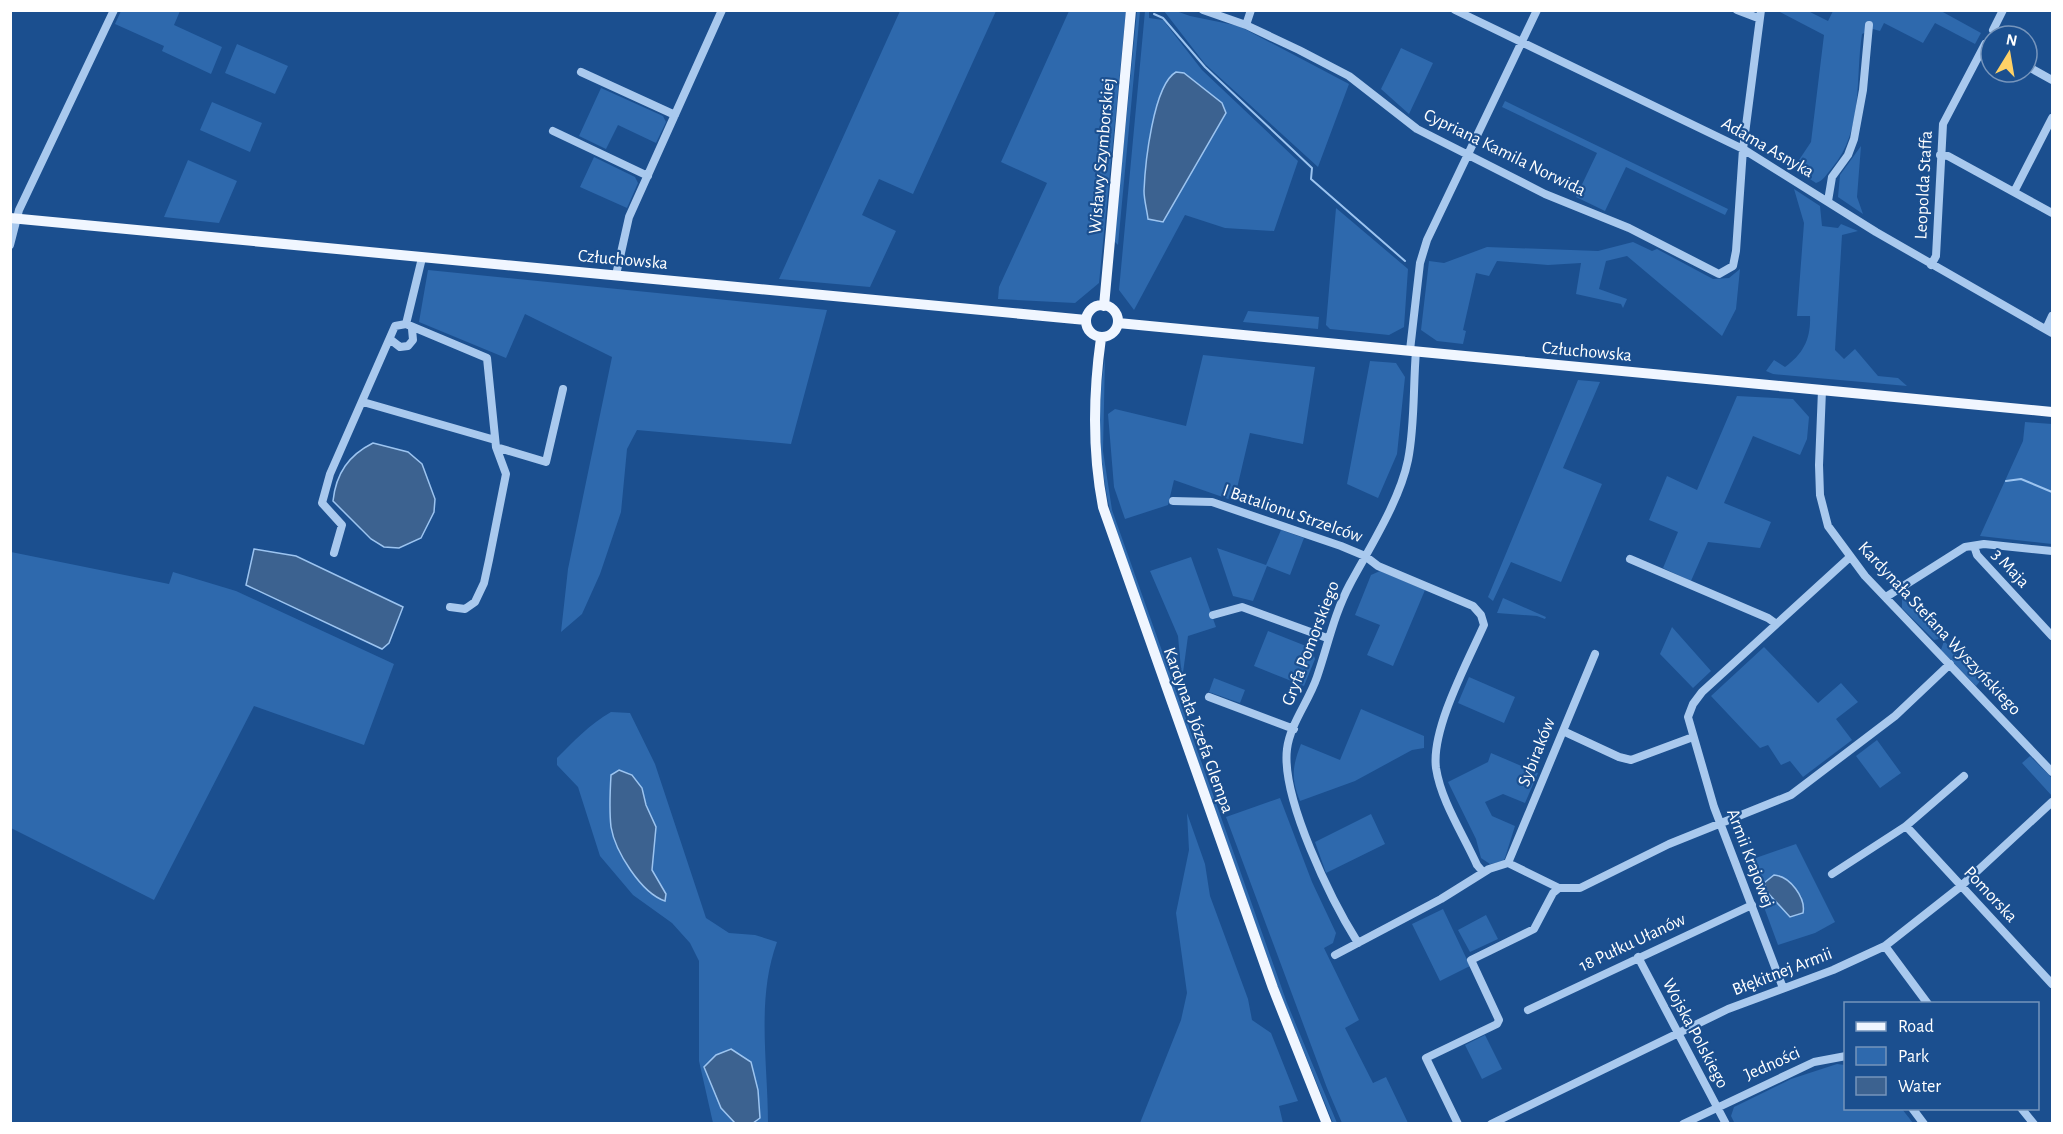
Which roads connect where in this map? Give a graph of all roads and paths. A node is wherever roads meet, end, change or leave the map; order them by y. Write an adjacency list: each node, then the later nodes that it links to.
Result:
1 (114, 10): 27 (street)
2 (722, 10): 17 (street)
3 (1131, 10): 32 (main road, Wisławy Szymborskiej)
4 (1203, 10): 12 (street, Cypriana Kamila Norwida)
5 (1251, 10): 12 (street)
6 (1455, 10): 14 (street, Adama Asnyka)
7 (1537, 10): 14 (street, Gryfa Pomorskiego)
8 (1737, 10): 10 (street)
9 (2003, 10): 11 (street)
10 (1759, 14): 20 (street)
11 (1996, 24)
12 (1246, 25): 21 (street, Cypriana Kamila Norwida)
13 (1869, 25): 25 (street)
14 (1521, 43): 20 (street, Adama Asnyka); 21 (street, Gryfa Pomorskiego)
15 (1979, 61): 22 (street, Leopolda Staffa)
16 (581, 72): 17 (street)
17 (675, 115): 23 (street)
18 (2052, 118): 24 (street)
19 (553, 131): 23 (street)
20 (1743, 149): 21 (street, Cypriana Kamila Norwida); 25 (street, Adama Asnyka)
21 (1468, 155): 40 (street, Gryfa Pomorskiego)
22 (1940, 155): 24 (street); 30 (street, Leopolda Staffa)
23 (648, 176): 31 (street)
24 (2014, 192): 26 (street)
25 (1828, 201): 30 (street, Adama Asnyka)
26 (2052, 213)
27 (14, 219): 28 (street); 29 (main road, Człuchowska)
28 (10, 245)
29 (422, 258): 31 (main road, Człuchowska); 36 (street)
30 (1931, 265): 37 (street, Adama Asnyka)
31 (616, 275): 34 (main road, Człuchowska)
32 (1104, 306): 34 (main road); 35 (main road)
33 (2052, 316): 37 (street)
34 (1086, 320): 38 (main road)
35 (1118, 323): 38 (main road); 40 (main road, Człuchowska)
36 (409, 326): 39 (street); 39 (street); 45 (street)
37 (2049, 331)
38 (1101, 338): 89 (main road, Kardynała Józefa Glempa)
39 (391, 340): 43 (street)
40 (1413, 351): 42 (main road, Człuchowska); 50 (street, Gryfa Pomorskiego)
41 (564, 389): 45 (street)
42 (1822, 390): 44 (main road, Człuchowska); 51 (street, Kardynała Stefana Wyszyńskiego)
43 (363, 402): 45 (street); 49 (street)
44 (2052, 412)
45 (495, 443): 54 (street)
46 (1173, 501): 50 (street, I Batalionu Strzelców)
47 (1974, 546): 48 (street); 53 (street); 57 (street, 3 Maja)
48 (2052, 551)
49 (334, 553)
50 (1365, 556): 58 (street, Gryfa Pomorskiego); 71 (street, I Batalionu Strzelców)
51 (1850, 557): 53 (street, Kardynała Stefana Wyszyńskiego); 56 (street, Armii Krajowej)
52 (1630, 559): 56 (street)
53 (1886, 597): 60 (street, Kardynała Stefana Wyszyńskiego)
54 (450, 607)
55 (1213, 615): 58 (street)
56 (1775, 623): 64 (street, Armii Krajowej)
57 (2052, 636)
58 (1327, 638): 62 (street, Gryfa Pomorskiego)
59 (1595, 654): 63 (street, Sybiraków)
60 (1950, 664): 65 (street, Kardynała Stefana Wyszyńskiego); 68 (street)
61 (1209, 697): 62 (street)
62 (1294, 729): 76 (street, Gryfa Pomorskiego)
63 (1563, 731): 64 (street); 70 (street, Sybiraków)
64 (1693, 737): 68 (street, Armii Krajowej)
65 (2052, 772)
66 (1964, 776): 69 (street)
67 (2052, 802): 73 (street, Błękitnej Armii)
68 (1721, 825): 74 (street); 75 (street, Armii Krajowej)
69 (1906, 826): 72 (street); 73 (street, Pomorska)
70 (1508, 863): 71 (street); 74 (street)
71 (1483, 872): 76 (street)
72 (1832, 874)
73 (1960, 887): 77 (street, Błękitnej Armii); 80 (street, Pomorska)
74 (1558, 888): 90 (street)
75 (1752, 905): 79 (street, 18 Pułku Ułanów); 81 (street, Armii Krajowej)
76 (1358, 943): 78 (street)
77 (1885, 946): 81 (street, Błękitnej Armii); 82 (street)
78 (1335, 955)
79 (1638, 957): 83 (street, 18 Pułku Ułanów); 84 (street, Wojska Polskiego)
80 (2052, 984)
81 (1783, 988): 84 (street, Błękitnej Armii)
82 (1927, 1002)
83 (1527, 1010)
84 (1677, 1034): 86 (street, Wojska Polskiego); 91 (street, Błękitnej Armii)
85 (1844, 1056): 86 (street, Jedności)
86 (1716, 1107): 92 (street, Jedności); 93 (street, Wojska Polskiego)
87 (1914, 1110): 94 (street)
88 (2023, 1110): 95 (street)
89 (1327, 1124)
90 (1458, 1124)
91 (1491, 1124)
92 (1683, 1124)
93 (1726, 1124)
94 (1924, 1124)
95 (2034, 1124)

